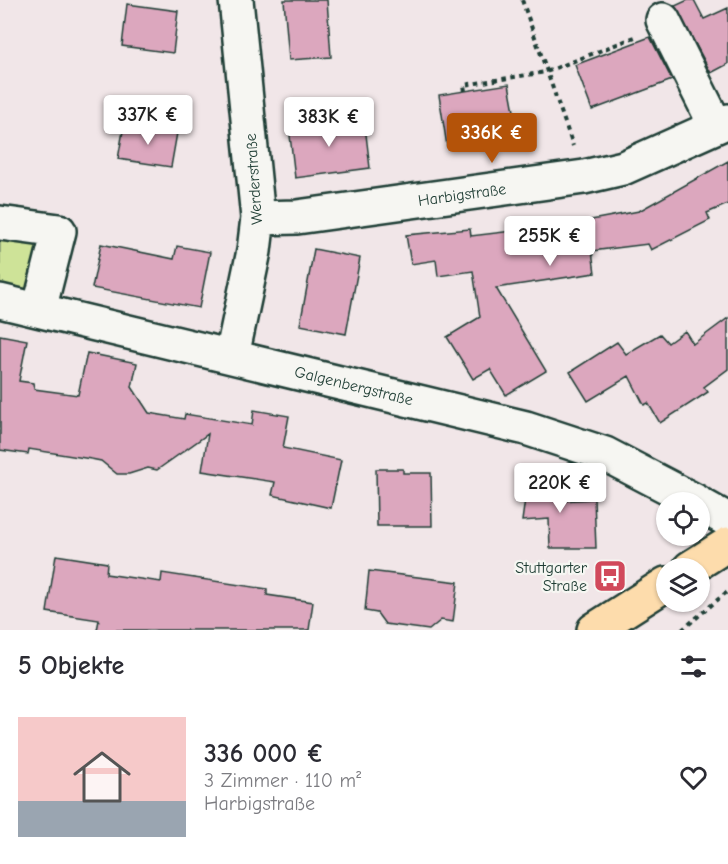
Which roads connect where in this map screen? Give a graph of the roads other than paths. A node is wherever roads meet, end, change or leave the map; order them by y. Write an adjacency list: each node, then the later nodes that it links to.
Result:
1 (236, 0): 4 (street, Werderstraße)
2 (653, 27): 3 (street)
3 (722, 124): 4 (street, Harbigstraße)
4 (258, 218): 8 (street, Werderstraße)
5 (0, 223): 7 (street)
6 (0, 301): 7 (street, Galgenbergstraße)
7 (39, 310): 8 (street, Galgenbergstraße)
8 (232, 356): 9 (street, Galgenbergstraße)
9 (679, 492)
10 (710, 510): 11 (street, Galgenbergstraße)
11 (728, 520)
12 (728, 544): 13 (main road)
13 (706, 558)
14 (656, 590): 15 (main road)
15 (594, 630)

